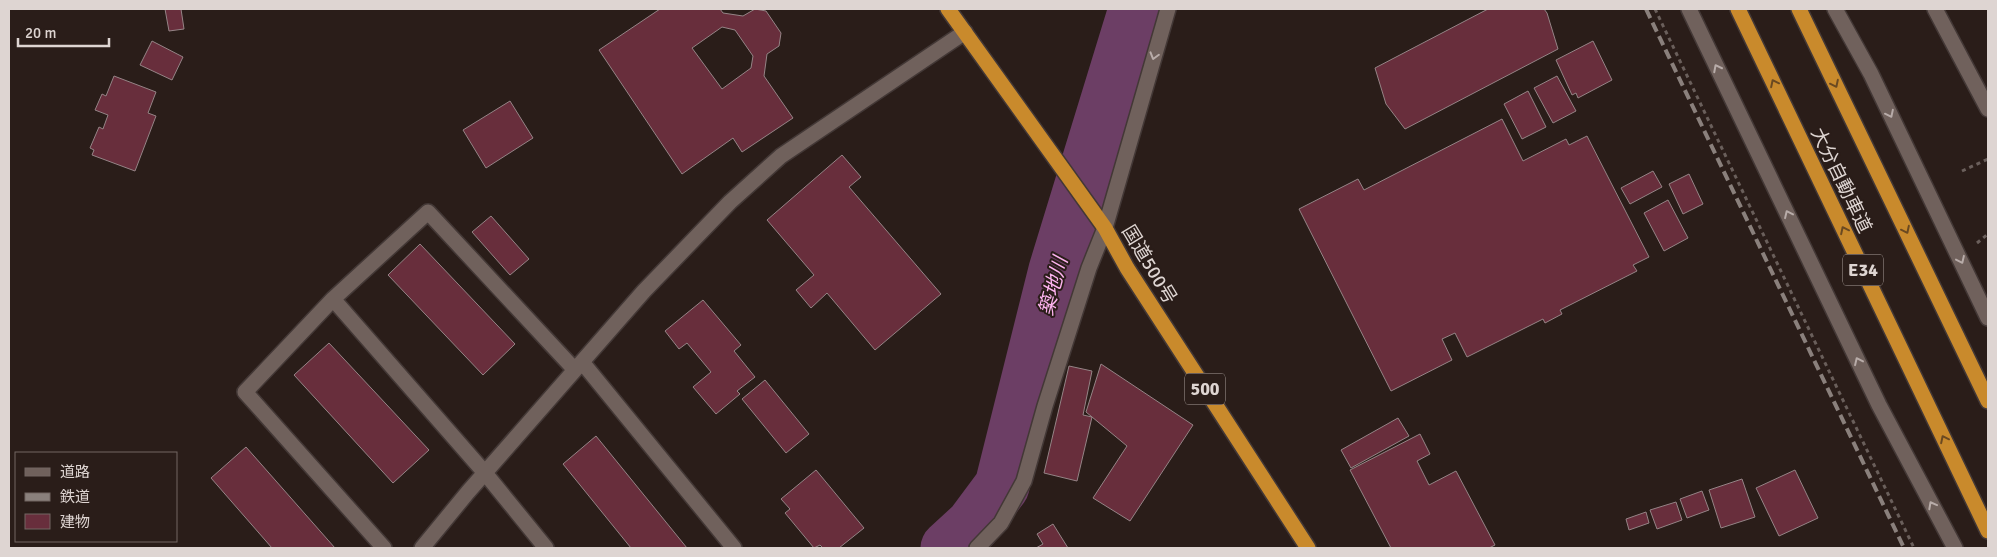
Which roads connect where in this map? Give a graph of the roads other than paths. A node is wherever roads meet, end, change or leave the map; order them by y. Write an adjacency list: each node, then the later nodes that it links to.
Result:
1 (948, 9): 8 (highway, 国道500号 / 500)
2 (1168, 9): 10 (street, one-way to 10)
3 (1689, 9): 23 (street, one-way to 3)
4 (1738, 9): 16 (highway, 大分自動車道 / E34, one-way to 4)
5 (1799, 9): 14 (highway, 大分自動車道, one-way to 14)
6 (1835, 9): 12 (street, one-way to 12)
7 (1935, 9): 9 (street)
8 (965, 32): 10 (highway, 国道500号 / 500); 13 (street)
9 (1988, 109)
10 (1105, 228): 21 (street); 22 (highway, 国道500号 / 500)
11 (333, 299): 13 (street); 15 (street); 17 (street)
12 (1988, 318)
13 (578, 366): 15 (street); 20 (street)
14 (1988, 401)
15 (485, 473): 18 (street); 19 (street)
16 (1988, 531)
17 (384, 548)
18 (422, 548)
19 (546, 548)
20 (734, 548)
21 (977, 548)
22 (1308, 548)
23 (1956, 548)

